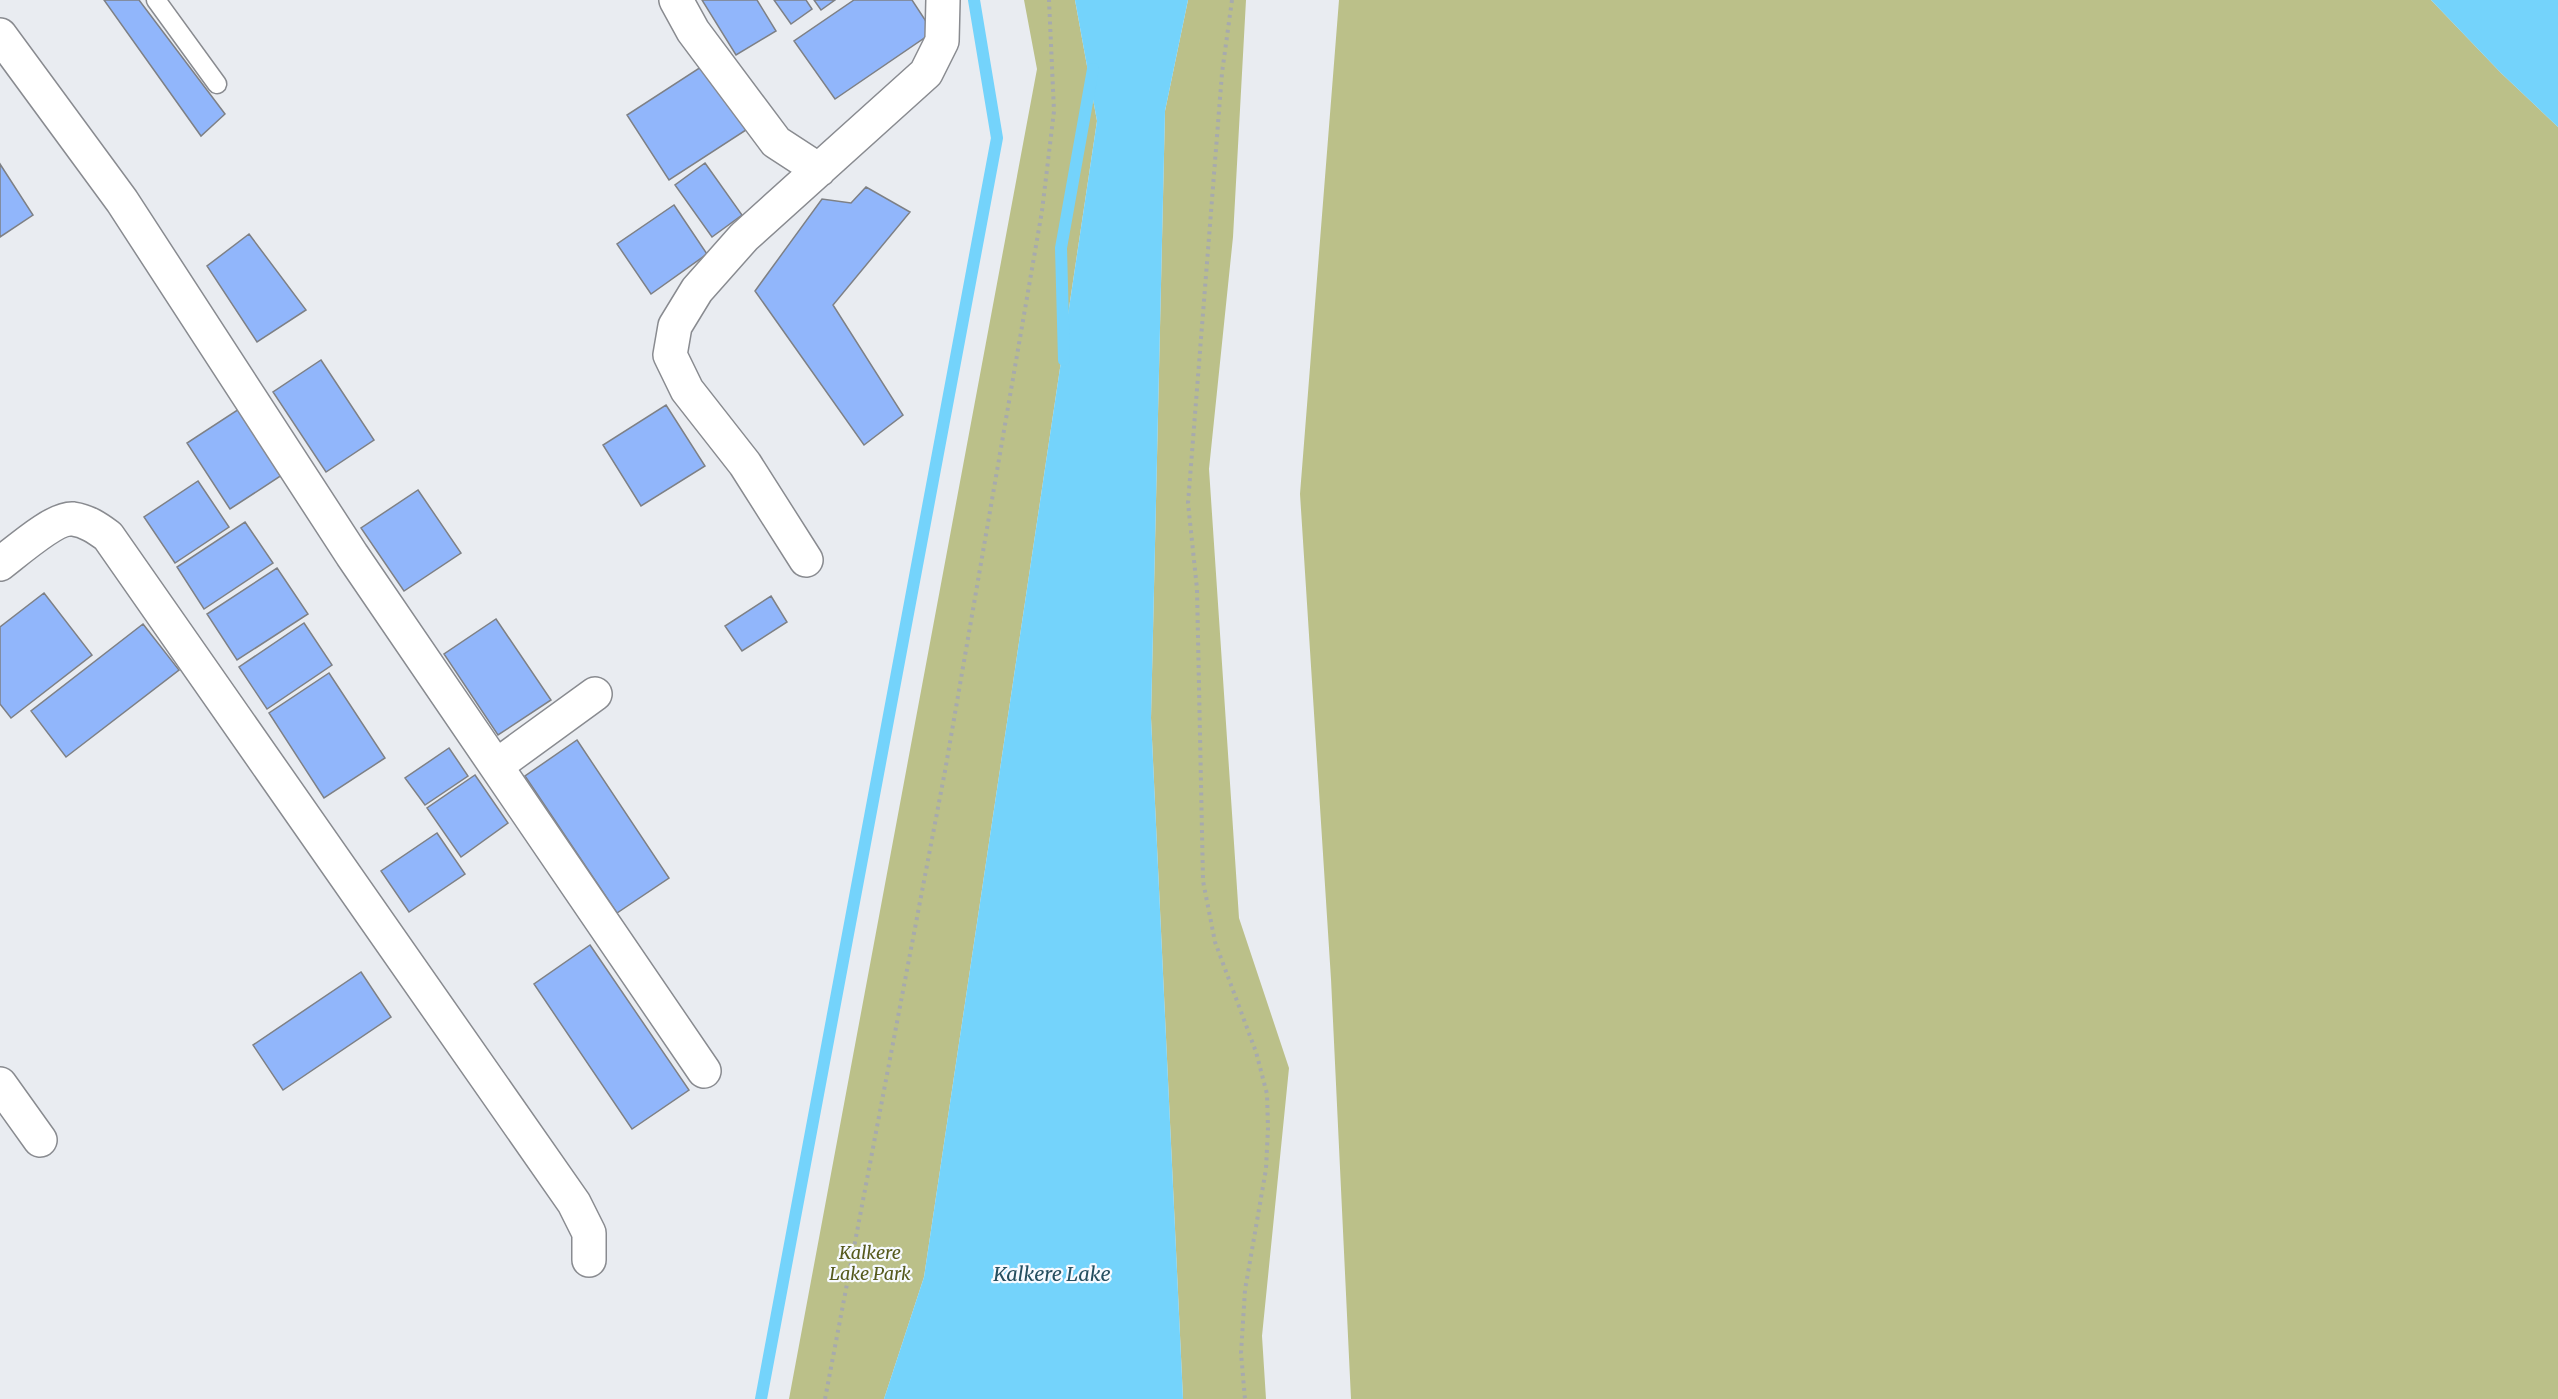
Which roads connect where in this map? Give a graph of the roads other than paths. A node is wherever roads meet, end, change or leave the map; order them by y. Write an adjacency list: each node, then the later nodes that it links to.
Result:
1 (156, 0): 5 (lane)
2 (676, 0): 6 (street)
3 (944, 0): 6 (street)
4 (0, 35): 10 (street)
5 (217, 84)
6 (819, 170): 7 (street)
7 (806, 560)
8 (0, 564): 14 (street)
9 (595, 694): 10 (street)
10 (496, 765): 11 (street)
11 (704, 1071)
12 (0, 1084): 13 (street)
13 (39, 1140)
14 (589, 1260)

